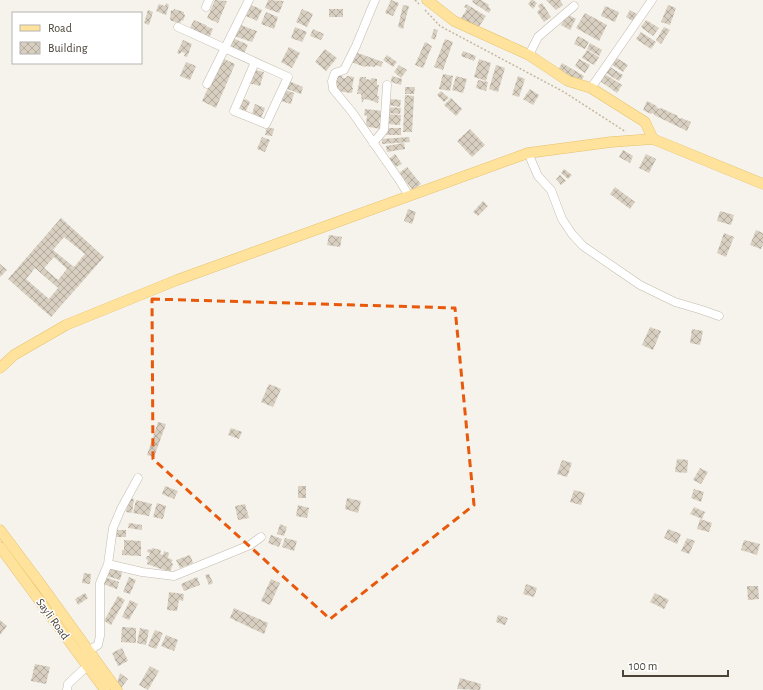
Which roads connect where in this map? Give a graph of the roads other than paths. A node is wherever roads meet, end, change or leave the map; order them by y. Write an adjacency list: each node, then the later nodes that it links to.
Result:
1 (249, 0): 7 (street)
2 (375, 0): 14 (street)
3 (652, 0): 12 (street)
4 (424, 3): 8 (main road)
5 (574, 6): 8 (street)
6 (178, 27): 7 (street)
7 (225, 48): 9 (street); 10 (street)
8 (529, 55): 12 (main road)
9 (255, 62): 9 (street)
10 (207, 84)
11 (386, 85): 14 (street)
12 (592, 88): 13 (main road)
13 (653, 139): 15 (main road); 16 (main road)
14 (373, 143): 17 (street)
15 (528, 153): 17 (main road); 18 (street)
16 (763, 184)
17 (409, 196): 19 (main road)
18 (719, 316)
19 (0, 368)
20 (138, 478): 24 (street)
21 (0, 530): 25 (main road)
22 (262, 537): 24 (street)
23 (1, 552): 26 (main road, Sayli Road)
24 (108, 564): 25 (street)
25 (89, 650): 26 (street); 30 (main road)
26 (79, 655): 27 (main road, Sayli Road)
27 (87, 666): 28 (street); 29 (main road, Sayli Road)
28 (67, 690)
29 (105, 690)
30 (117, 690)

